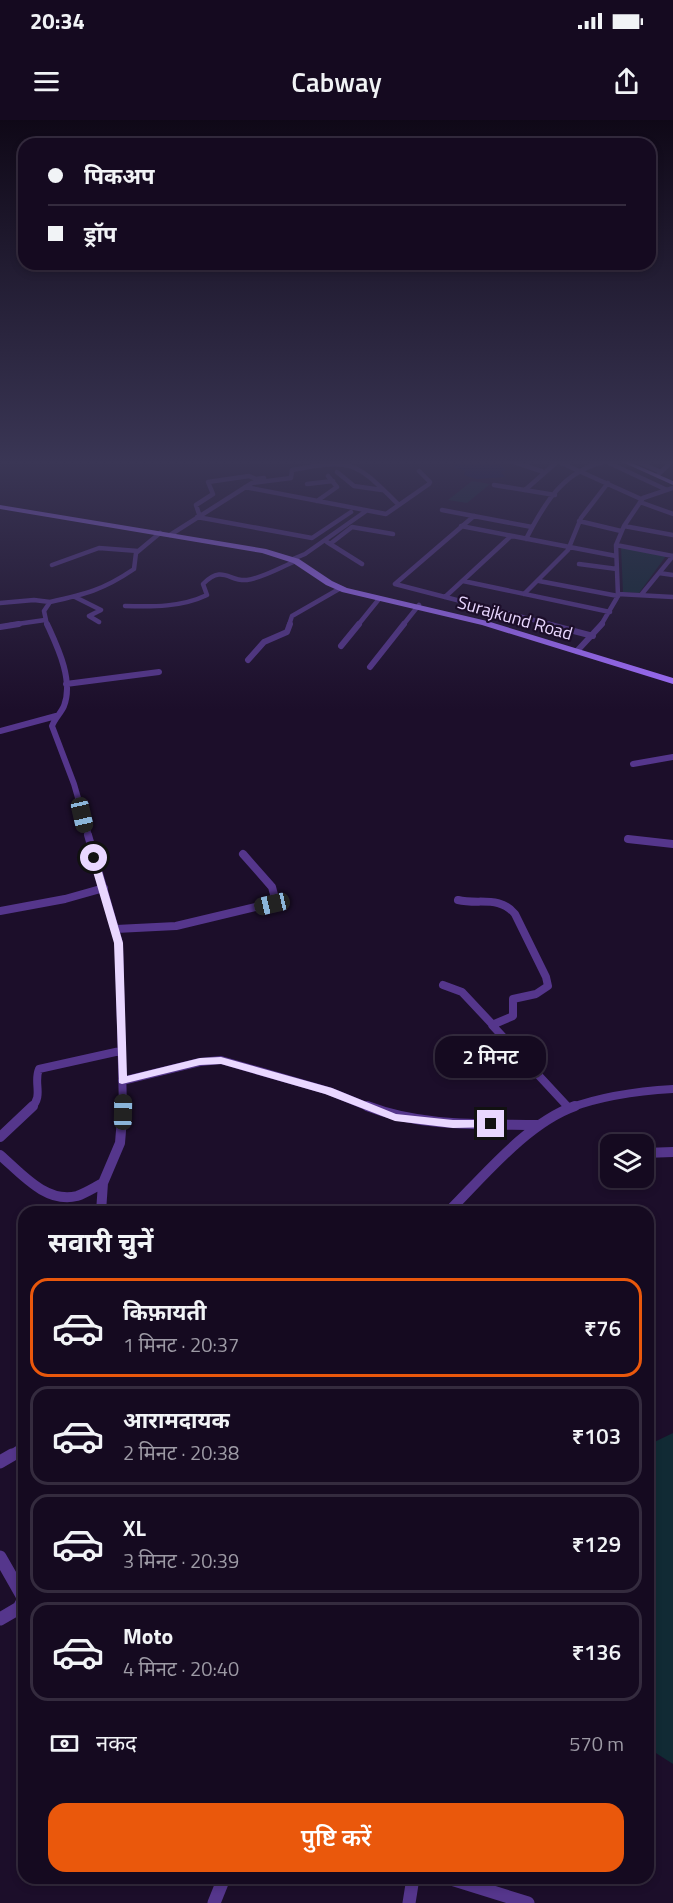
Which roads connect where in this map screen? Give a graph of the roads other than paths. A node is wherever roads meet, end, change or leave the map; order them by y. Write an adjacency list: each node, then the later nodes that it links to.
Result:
1 (149, 544): 10 (street)
2 (229, 544): 13 (main road, Surajkund Road)
3 (315, 544): 13 (street)
4 (330, 544): 14 (street)
5 (440, 544): 27 (street)
6 (502, 544): 20 (street)
7 (555, 544): 9 (street)
8 (616, 545): 11 (street); 12 (street)
9 (570, 547): 11 (street); 21 (street)
10 (138, 551): 16 (street); 26 (street)
11 (616, 555): 17 (street)
12 (673, 556): 18 (street)
13 (294, 558): 22 (main road, Surajkund Road); 32 (street); 33 (main road, Surajkund Road)
14 (362, 564)
15 (579, 564): 17 (street)
16 (52, 565)
17 (617, 569): 24 (street)
18 (659, 573): 19 (street); 25 (street)
19 (673, 575)
20 (463, 581): 23 (street); 27 (street)
21 (539, 581): 23 (street); 24 (street)
22 (339, 589): 29 (main road, Surajkund Road); 41 (street)
23 (524, 594): 34 (street)
24 (618, 595): 25 (street); 34 (street)
25 (641, 595): 28 (street)
26 (75, 597): 30 (street); 36 (street)
27 (445, 597): 38 (street)
28 (673, 597)
29 (379, 599): 33 (main road, Surajkund Road); 39 (street)
30 (50, 602): 31 (street); 35 (street)
31 (0, 603)
32 (125, 606)
33 (418, 606): 40 (main road, Surajkund Road); 42 (street)
34 (610, 612): 38 (street)
35 (45, 620): 37 (street); 45 (street)
36 (99, 622)
37 (0, 627)
38 (593, 636): 40 (street)
39 (341, 646)
40 (578, 650): 44 (main road, Surajkund Road)
41 (248, 660)
42 (370, 667)
43 (159, 672): 45 (street)
44 (673, 679)
45 (66, 684): 46 (street)
46 (56, 716): 47 (street); 53 (street)
47 (0, 731)
48 (673, 758): 49 (street)
49 (633, 764)
50 (628, 839): 51 (street)
51 (673, 844)
52 (243, 854): 56 (street)
53 (104, 888): 55 (street); 56 (street)
54 (458, 900): 58 (street)
55 (0, 911)
56 (116, 929): 59 (street)
57 (443, 986): 58 (street)
58 (492, 1024): 62 (street)
59 (120, 1051): 60 (street); 64 (street)
60 (122, 1081): 63 (street); 68 (street)
61 (673, 1089): 62 (street)
62 (568, 1107): 63 (street)
63 (537, 1125): 70 (street)
64 (0, 1137)
65 (673, 1152): 66 (street)
66 (654, 1153)
67 (0, 1155): 68 (street)
68 (103, 1183): 69 (street)
69 (100, 1206)
70 (454, 1206)
71 (18, 1452): 72 (street)
72 (0, 1462)
73 (0, 1557): 74 (street)
74 (18, 1588)
75 (18, 1609): 76 (street)
76 (0, 1619)
77 (222, 1884): 80 (street)
78 (412, 1884): 81 (street)
79 (467, 1884): 82 (street)
80 (214, 1903)
81 (409, 1903)
82 (528, 1903)

